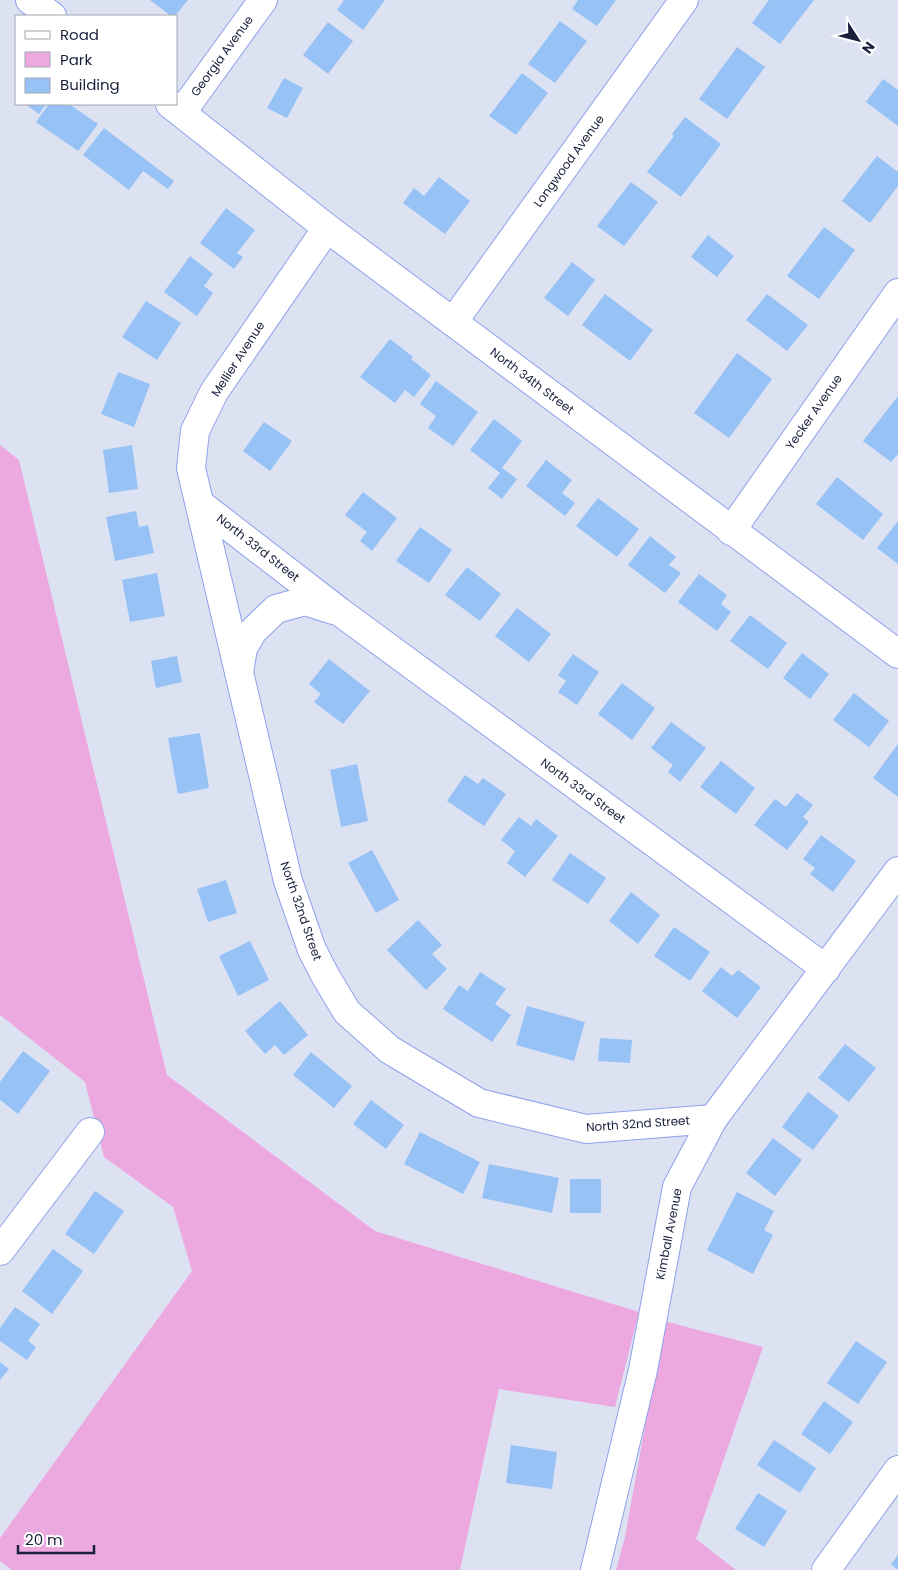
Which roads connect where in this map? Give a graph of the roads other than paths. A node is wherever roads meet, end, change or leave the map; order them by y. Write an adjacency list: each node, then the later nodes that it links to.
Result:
1 (30, 0): 4 (street)
2 (263, 0): 5 (street, Georgia Avenue)
3 (684, 0): 8 (street, Longwood Avenue)
4 (51, 15)
5 (176, 108): 6 (street, North 34th Street)
6 (327, 228): 8 (street, North 34th Street); 9 (street, Mellier Avenue)
7 (898, 293): 10 (street, Yecker Avenue)
8 (453, 322): 10 (street, North 34th Street)
9 (200, 504): 11 (street, North 33rd Street); 13 (street, North 32nd Street)
10 (731, 531): 12 (street, North 34th Street)
11 (340, 612): 13 (street, North 33rd Street); 15 (street, North 33rd Street)
12 (898, 654)
13 (238, 676): 16 (street, North 32nd Street)
14 (898, 871): 15 (street, Kimball Avenue)
15 (826, 969): 16 (street, Kimball Avenue)
16 (713, 1118): 20 (street, Kimball Avenue)
17 (90, 1132): 18 (street)
18 (0, 1251)
19 (893, 1486): 21 (street)
20 (595, 1570)
21 (826, 1570)

